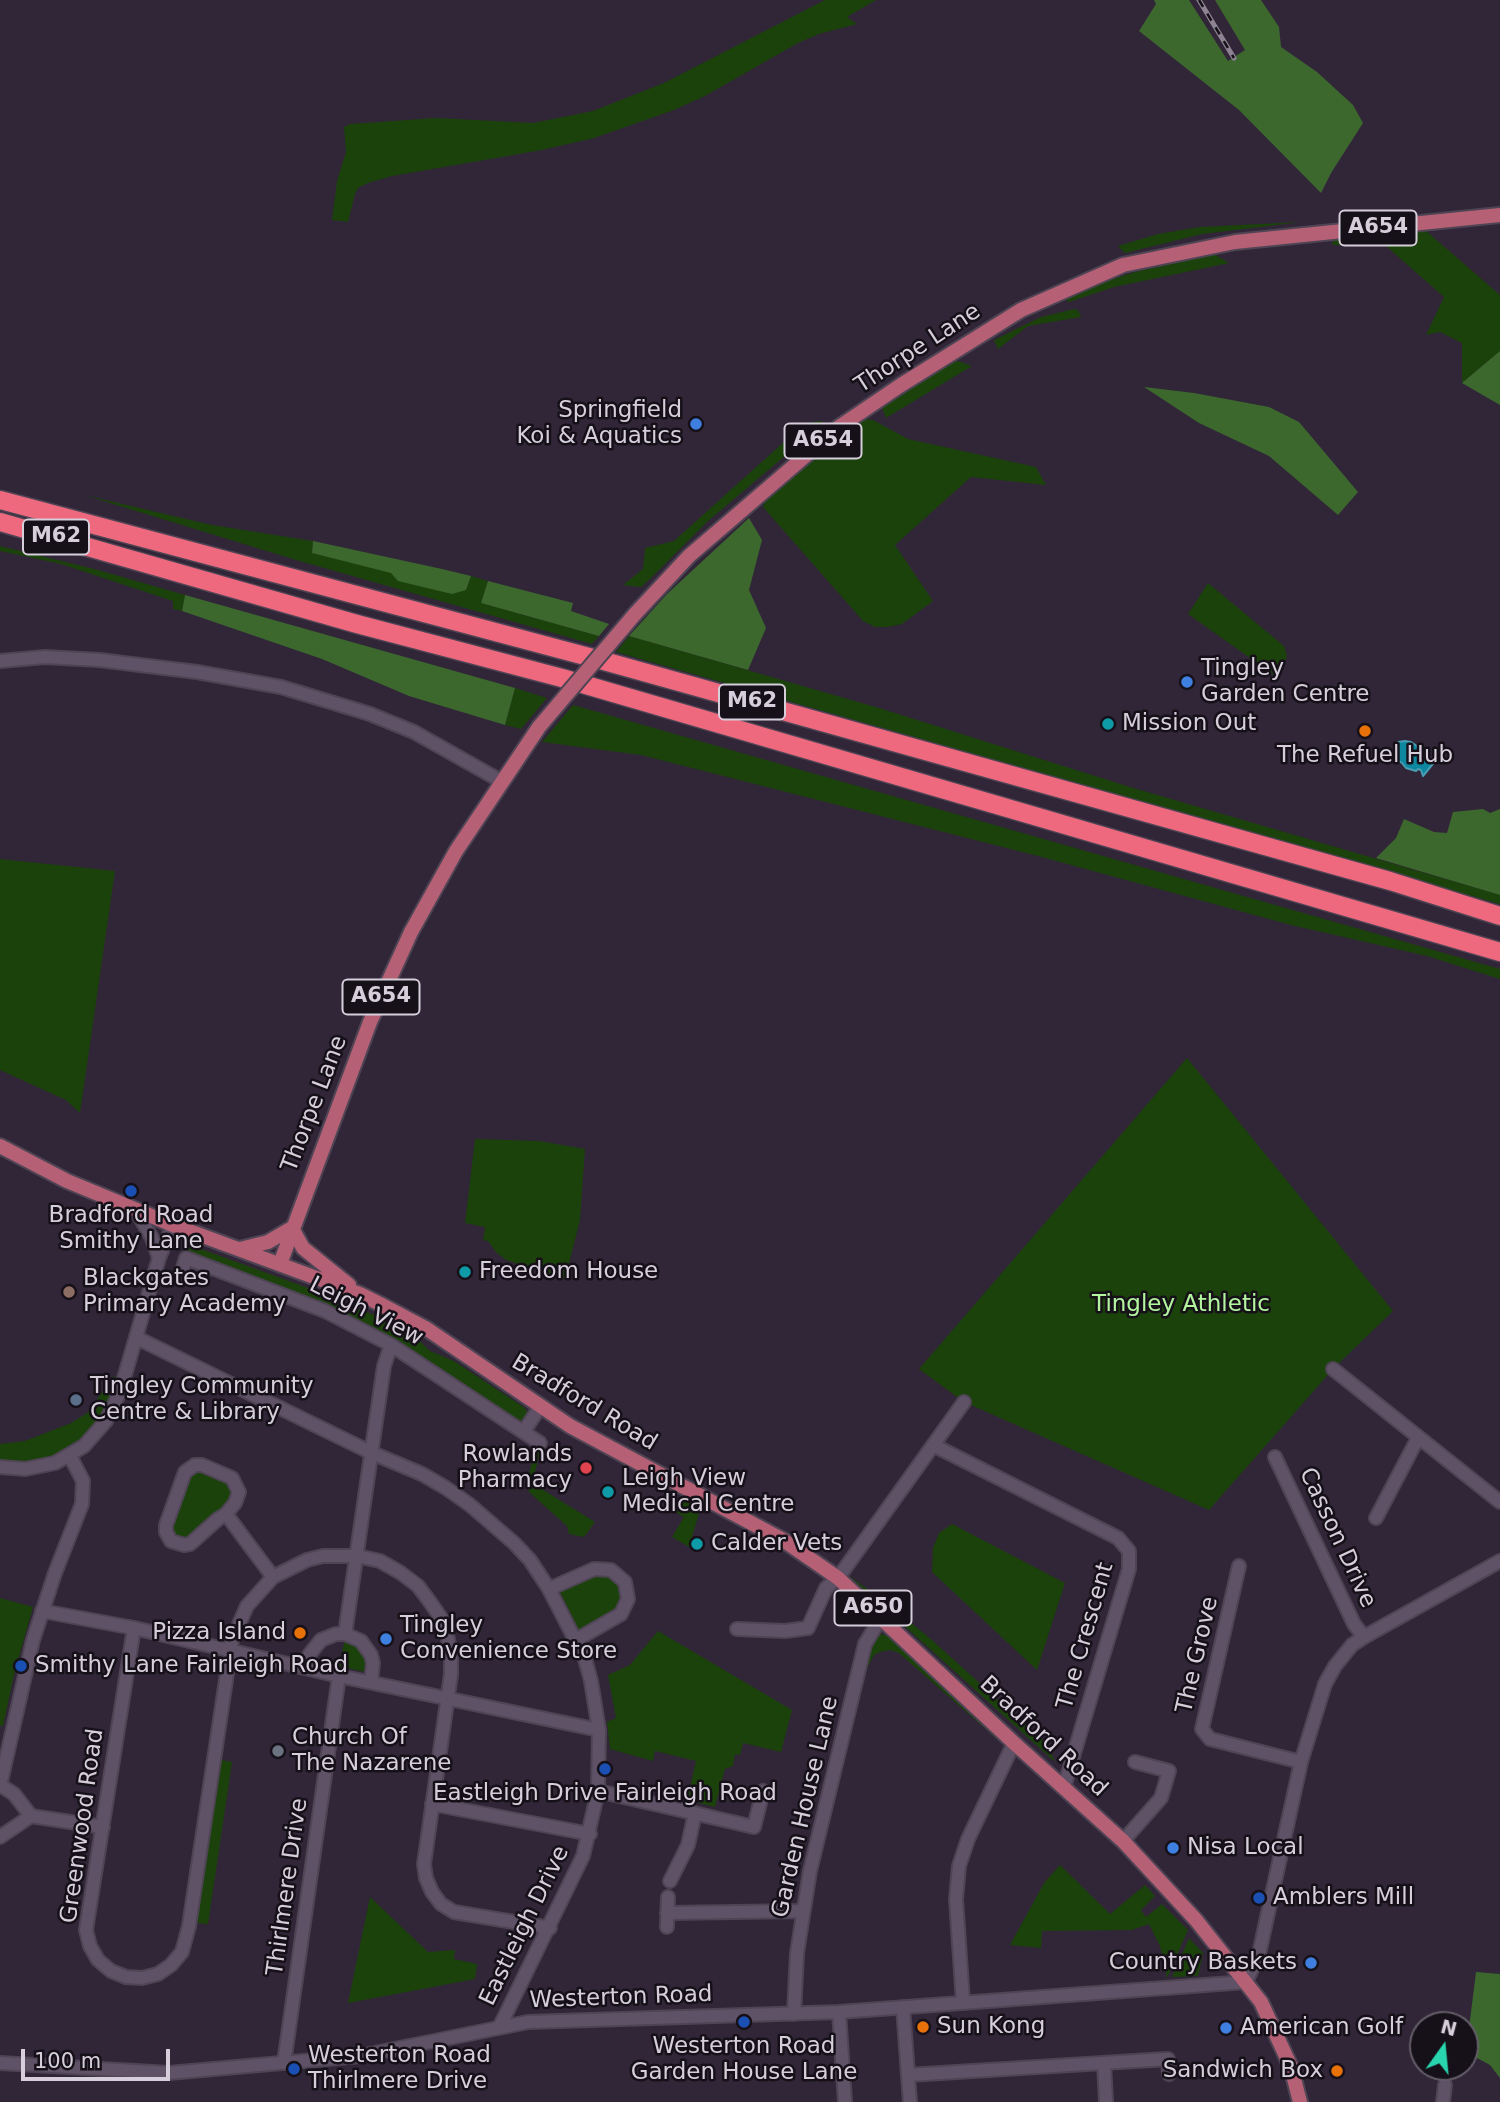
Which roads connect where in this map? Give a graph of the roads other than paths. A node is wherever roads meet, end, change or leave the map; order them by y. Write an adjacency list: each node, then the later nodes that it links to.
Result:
1 (1500, 215): 5 (main road, Thorpe Lane / A654, bridge)
2 (0, 500): 6 (highway, M62)
3 (0, 522): 7 (highway, M62)
4 (0, 661): 5 (street)
5 (501, 781): 11 (main road, Thorpe Lane / A654)
6 (1500, 916)
7 (1500, 952)
8 (0, 1146): 9 (main road, Bradford Road / A650)
9 (135, 1209): 10 (main road, Bradford Road / A650); 13 (street)
10 (173, 1225): 12 (main road, Bradford Road / A650); 13 (street)
11 (292, 1228): 12 (main road); 14 (main road, Thorpe Lane / A654); 16 (main road)
12 (240, 1250): 14 (main road, Bradford Road / A650)
13 (159, 1258): 17 (street)
14 (280, 1264): 16 (main road, Bradford Road / A650)
15 (183, 1268): 18 (street, Leigh View)
16 (360, 1293): 21 (main road, Bradford Road / A650)
17 (137, 1338): 26 (street, Eastleigh Drive); 27 (street)
18 (391, 1345): 22 (street, Leigh View); 26 (street)
19 (1333, 1369): 23 (street)
20 (964, 1402): 25 (street)
21 (540, 1407): 22 (street); 37 (main road, Bradford Road / A650)
22 (524, 1432): 24 (street, Leigh View)
23 (1418, 1438): 30 (street); 32 (street)
24 (540, 1443)
25 (933, 1445): 37 (street); 56 (street, The Crescent)
26 (372, 1453): 33 (street); 38 (street, Eastleigh Drive)
27 (70, 1456): 29 (street); 39 (street)
28 (1275, 1457): 44 (street, Casson Drive)
29 (0, 1467)
30 (1500, 1502)
31 (226, 1514): 31 (street); 36 (street)
32 (1376, 1518)
33 (357, 1556): 36 (street); 43 (street); 50 (street)
34 (1500, 1560): 44 (street)
35 (1239, 1566): 54 (street, The Grove)
36 (273, 1577): 46 (street, Greenwood Road)
37 (838, 1578): 40 (main road, Bradford Road / A650); 42 (street)
38 (550, 1589): 45 (street, Eastleigh Drive); 45 (street)
39 (42, 1611): 41 (street); 55 (street)
40 (882, 1616): 52 (main road, Bradford Road / A650); 70 (street, Garden House Lane)
41 (134, 1629): 46 (street); 64 (street, Greenwood Road)
42 (737, 1629)
43 (345, 1634): 47 (street); 49 (street)
44 (1364, 1637): 54 (street)
45 (576, 1640): 51 (street, Eastleigh Drive)
46 (230, 1650): 47 (street); 64 (street, Greenwood Road)
47 (306, 1668): 48 (street)
48 (339, 1676): 49 (street); 79 (street, Thirlmere Drive)
49 (371, 1682): 50 (street)
50 (448, 1697): 51 (street); 61 (street)
51 (599, 1730): 58 (street, Eastleigh Drive)
52 (1014, 1743): 56 (main road, Bradford Road / A650); 73 (street)
53 (1135, 1762): 60 (street)
54 (1301, 1762): 72 (street)
55 (0, 1785): 63 (street)
56 (1064, 1787): 67 (main road, Bradford Road / A650)
57 (1148, 1788): 60 (street)
58 (598, 1791): 62 (street); 65 (street, Eastleigh Drive)
59 (763, 1791): 62 (street)
60 (1161, 1798): 67 (street)
61 (432, 1804): 65 (street); 71 (street)
62 (695, 1813): 68 (street)
63 (31, 1816): 64 (street); 66 (street)
64 (103, 1828)
65 (590, 1834): 71 (street, Eastleigh Drive)
66 (0, 1837)
67 (1123, 1841): 72 (main road, Bradford Road / A650)
68 (670, 1881)
69 (668, 1897): 70 (street)
70 (803, 1911): 76 (street, Garden House Lane)
71 (550, 1928): 77 (street, Eastleigh Drive)
72 (1246, 1982): 73 (street, Westerton Road); 87 (main road, Bradford Road / A650)
73 (963, 2002): 74 (street, Westerton Road)
74 (903, 2007): 75 (street, Westerton Road); 82 (street)
75 (839, 2012): 76 (street, Westerton Road); 84 (street)
76 (794, 2014): 77 (street, Westerton Road)
77 (500, 2026): 79 (street, Westerton Road)
78 (0, 2063): 79 (street, Westerton Road)
79 (284, 2063)
80 (1104, 2063): 81 (street); 82 (street); 86 (street)
81 (1169, 2074)
82 (908, 2076): 85 (street)
83 (1445, 2085): 88 (street)
84 (845, 2102)
85 (910, 2102)
86 (1106, 2102)
87 (1300, 2102)
88 (1444, 2102)

